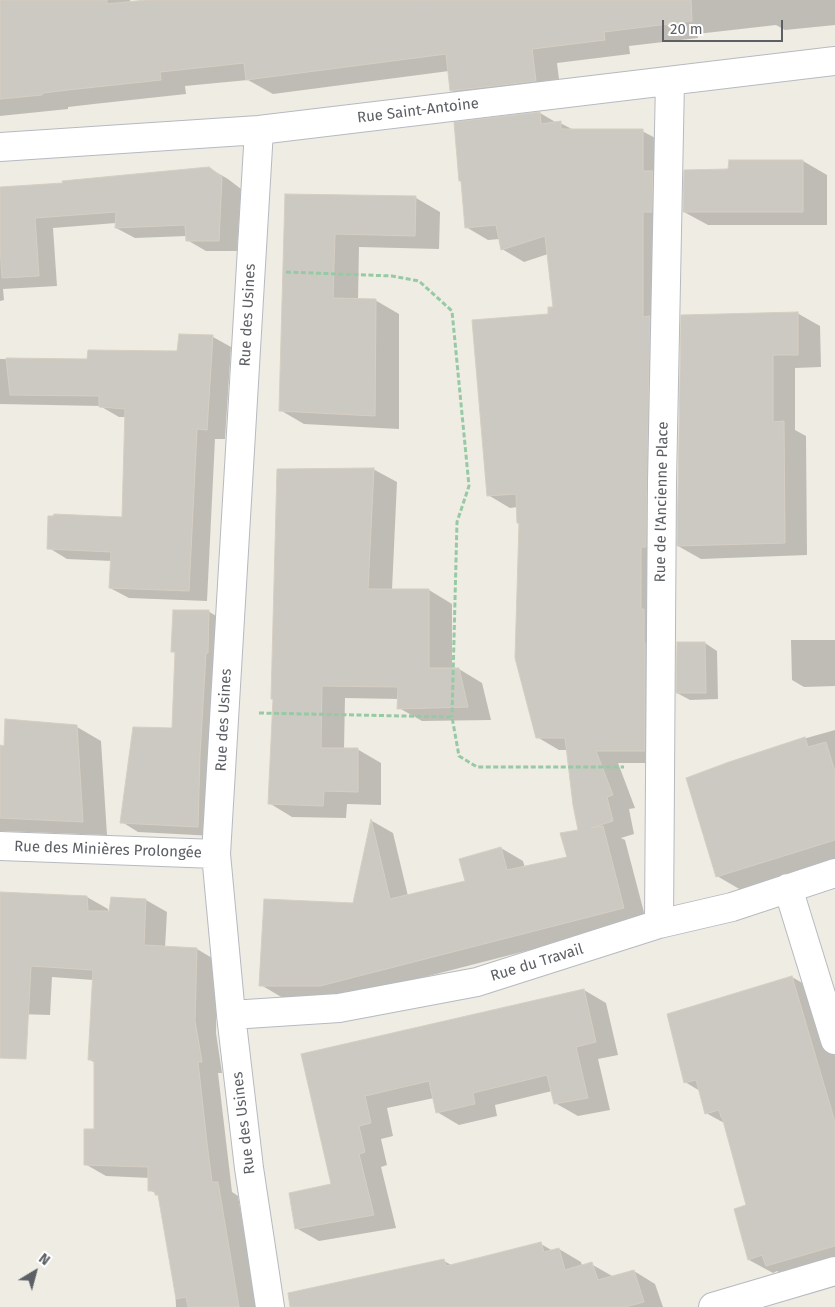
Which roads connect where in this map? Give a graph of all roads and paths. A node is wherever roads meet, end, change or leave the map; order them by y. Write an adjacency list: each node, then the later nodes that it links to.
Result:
1 (835, 61): 2 (street, Rue Saint-Antoine)
2 (670, 81): 3 (street, Rue Saint-Antoine); 8 (street, Rue de l'Ancienne Place)
3 (259, 130): 4 (street, Rue Saint-Antoine); 5 (street, Rue des Usines)
4 (0, 147)
5 (251, 271): 6 (street, Rue des Usines); 7 (path)
6 (224, 712): 7 (path); 10 (street, Rue des Usines)
7 (452, 717): 8 (path)
8 (660, 766): 13 (street, Rue de l'Ancienne Place)
9 (0, 846): 10 (street, Rue des Minières Prolongée)
10 (216, 854): 14 (street, Rue des Usines)
11 (835, 873): 12 (street, Rue du Travail)
12 (788, 888): 13 (street, Rue du Travail); 15 (street)
13 (659, 924): 14 (street, Rue du Travail)
14 (231, 1015): 17 (street, Rue des Usines)
15 (835, 1040)
16 (835, 1271): 18 (street)
17 (270, 1307)
18 (713, 1307)

